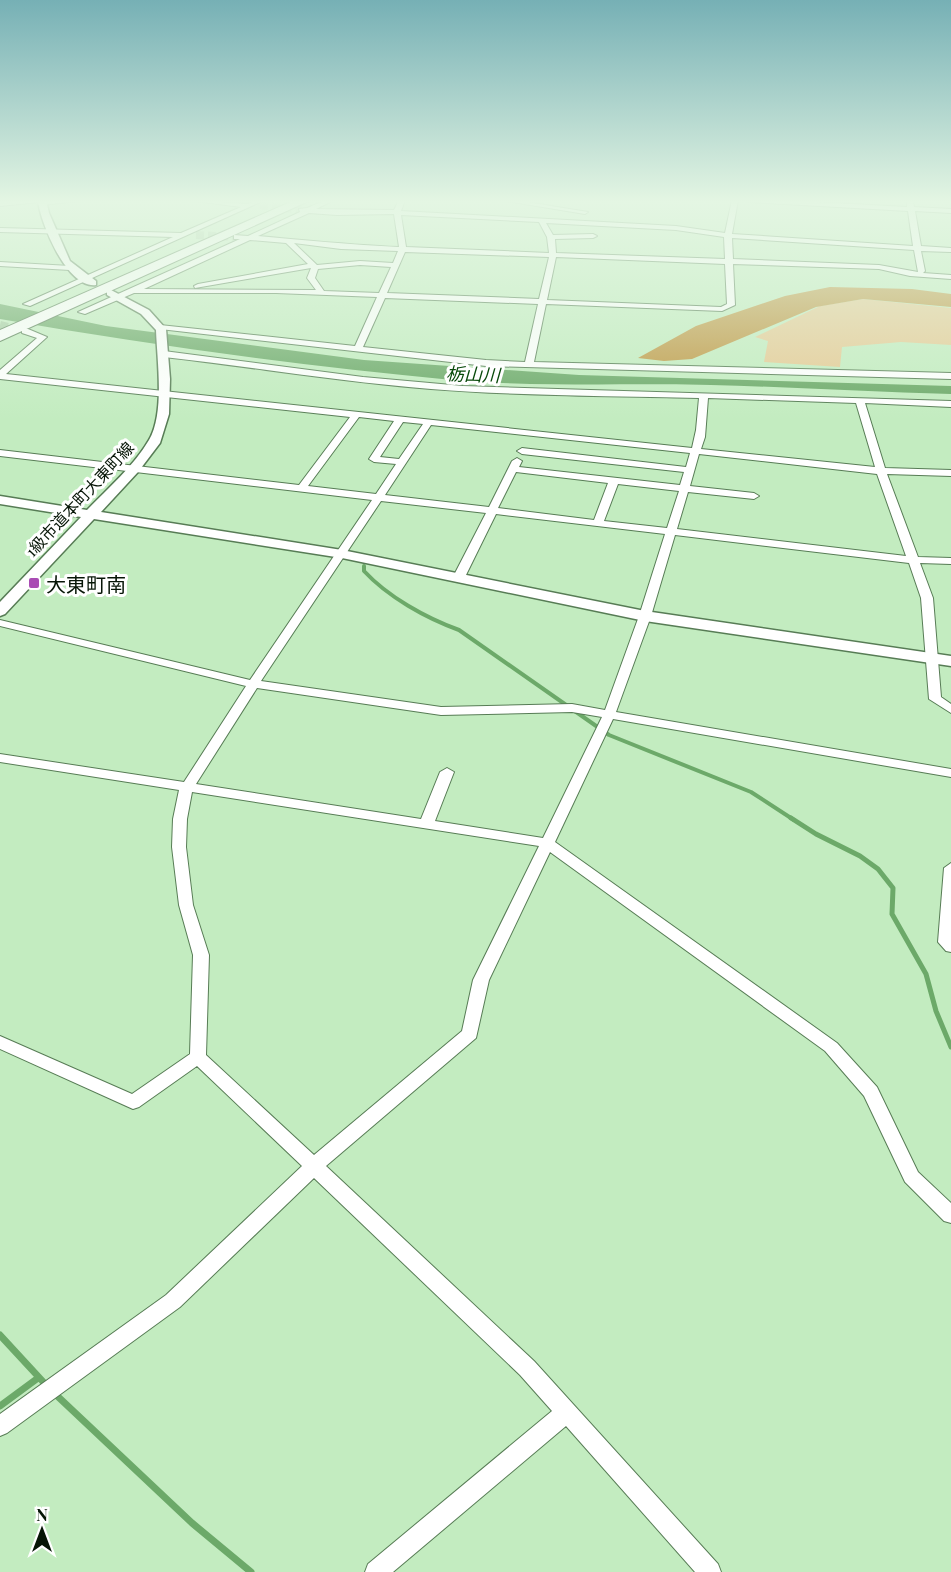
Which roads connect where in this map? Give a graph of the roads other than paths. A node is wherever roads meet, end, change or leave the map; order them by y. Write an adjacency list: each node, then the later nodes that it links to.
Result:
1 (77, 273): 13 (street)
2 (104, 273): 13 (street)
3 (130, 273): 21 (highway)
4 (142, 273): 21 (highway)
5 (171, 273): 14 (street)
6 (265, 273): 15 (street)
7 (312, 273): 16 (street)
8 (392, 273): 18 (street)
9 (549, 273): 19 (street)
10 (730, 273): 19 (street)
11 (907, 273): 12 (street)
12 (951, 277)
13 (88, 281): 20 (street)
14 (133, 291): 15 (street); 17 (street)
15 (178, 291): 16 (street)
16 (321, 292): 18 (street)
17 (115, 295): 22 (street); 23 (street)
18 (383, 295): 19 (street); 25 (street)
19 (542, 301): 27 (street)
20 (27, 304)
21 (49, 311): 24 (highway)
22 (82, 312)
23 (160, 328): 25 (street); 26 (street, 1級市道本町大東町線)
24 (11, 329): 28 (street)
25 (358, 349): 27 (street)
26 (164, 354): 30 (street, 1級市道本町大東町線); 31 (street)
27 (529, 365): 29 (street)
28 (0, 375): 30 (street)
29 (951, 376)
30 (163, 393): 34 (street); 44 (street, 1級市道本町大東町線)
31 (704, 395): 32 (street); 39 (street)
32 (860, 401): 33 (street); 47 (street)
33 (951, 404)
34 (357, 414): 35 (street); 51 (street)
35 (400, 419): 36 (street); 42 (street)
36 (429, 422): 37 (street); 42 (street)
37 (532, 433): 38 (street); 40 (street)
38 (622, 442): 39 (street); 43 (street)
39 (696, 450): 46 (street); 47 (street)
40 (522, 451): 43 (street); 45 (street)
41 (0, 453): 44 (street)
42 (401, 462): 53 (street)
43 (614, 462): 46 (street); 49 (street)
44 (133, 469): 51 (street); 56 (street, 1級市道本町大東町線)
45 (513, 469): 49 (street); 55 (street)
46 (690, 470): 50 (street)
47 (881, 471): 48 (street); 60 (street)
48 (951, 473)
49 (610, 480): 50 (street); 57 (street)
50 (684, 488): 52 (street); 58 (street)
51 (301, 489): 53 (street)
52 (754, 496)
53 (377, 498): 55 (street); 59 (street)
54 (0, 500): 56 (street)
55 (491, 511): 57 (street); 62 (street)
56 (92, 513): 59 (street); 63 (street, 1級市道本町大東町線)
57 (598, 523): 58 (street)
58 (671, 531): 60 (street); 64 (street)
59 (342, 554): 62 (street); 68 (street)
60 (912, 560): 61 (street); 66 (street)
61 (951, 561)
62 (459, 577): 64 (street)
63 (0, 610)
64 (645, 616): 66 (street); 70 (street)
65 (0, 623): 68 (street)
66 (930, 657): 67 (street); 69 (street)
67 (951, 661)
68 (253, 684): 70 (street); 74 (street)
69 (951, 709)
70 (609, 716): 73 (street); 76 (street)
71 (0, 758): 74 (street)
72 (447, 772): 75 (street)
73 (951, 772)
74 (186, 789): 75 (street); 80 (street)
75 (426, 825): 76 (street)
76 (547, 843): 81 (street); 82 (street)
77 (951, 868): 78 (street)
78 (951, 947)
79 (0, 1042): 80 (street)
80 (198, 1057): 81 (street)
81 (315, 1166): 83 (street); 84 (street)
82 (951, 1215)
83 (567, 1412): 85 (street); 86 (street)
84 (0, 1426)
85 (376, 1572)
86 (710, 1572)

